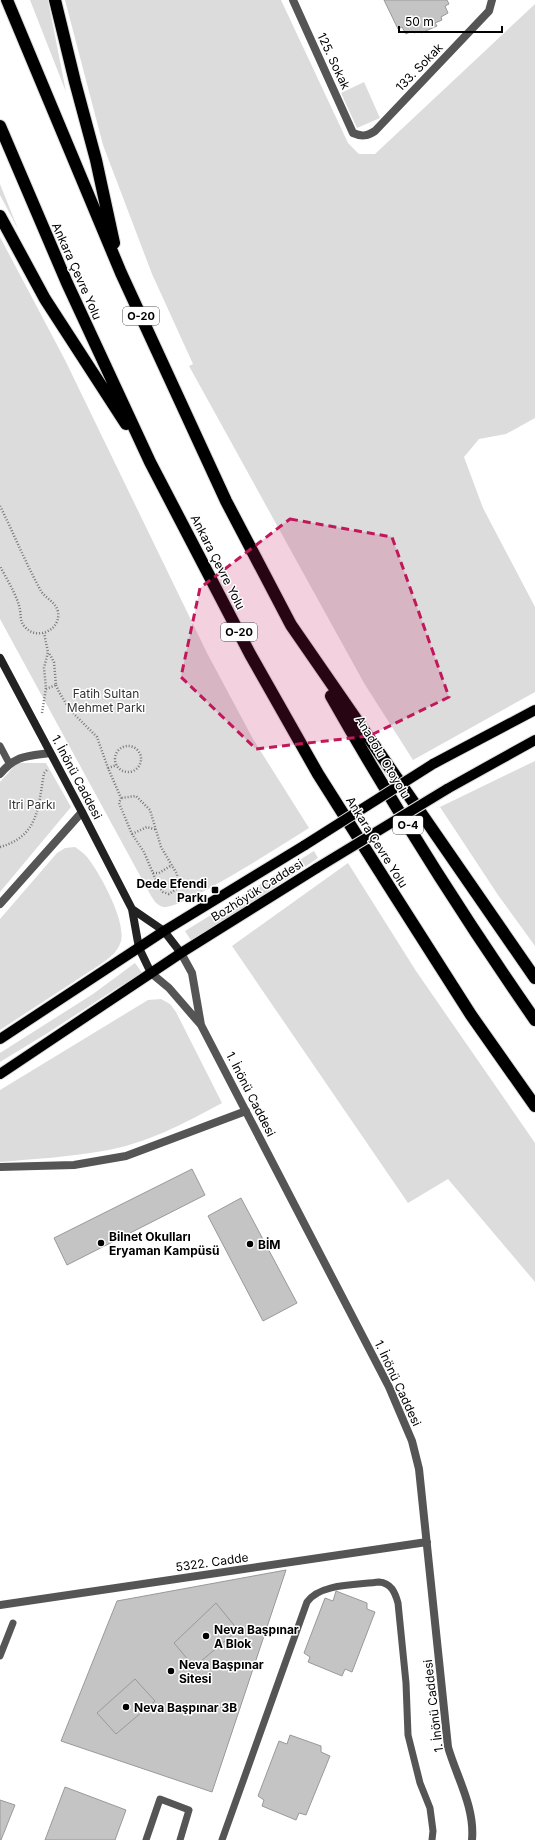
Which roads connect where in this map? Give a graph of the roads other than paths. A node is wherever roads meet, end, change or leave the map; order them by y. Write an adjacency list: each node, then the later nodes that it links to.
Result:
1 (7, 0): 8 (highway, O-20)
2 (55, 0): 8 (highway)
3 (292, 0): 6 (street, 125. Sokak)
4 (492, 0): 6 (street, 133. Sokak)
5 (0, 126): 9 (highway, Ankara Çevre Yolu / O-20)
6 (354, 133)
7 (0, 216): 9 (highway)
8 (121, 273): 10 (highway, O-20)
9 (150, 462): 30 (highway, Ankara Çevre Yolu / O-20)
10 (291, 625): 25 (highway, O-20); 26 (highway, Anadolu Otoyolu / O-4)
11 (0, 658): 15 (street, 1. İnönü Caddesi)
12 (535, 710): 21 (main road, Bozhöyük Caddesi, bridge)
13 (535, 740): 23 (main road, Bozhöyük Caddesi, bridge)
14 (0, 746): 16 (lane)
15 (50, 753): 16 (street); 18 (street, 1. İnönü Caddesi)
16 (9, 763): 17 (street)
17 (0, 774)
18 (82, 812): 19 (street); 20 (street, 1. İnönü Caddesi)
19 (0, 904)
20 (132, 909): 21 (street, 1. İnönü Caddesi); 22 (street, 1. İnönü Caddesi)
21 (164, 931): 22 (main road, Bozhöyük Caddesi); 23 (street, 1. İnönü Caddesi)
22 (139, 948): 24 (street, 1. İnönü Caddesi); 28 (main road, Bozhöyük Caddesi)
23 (181, 953): 24 (main road, Bozhöyük Caddesi); 27 (street)
24 (151, 973): 27 (street); 29 (main road, Bozhöyük Caddesi)
25 (535, 978)
26 (535, 1020)
27 (201, 1025): 31 (street, 1. İnönü Caddesi)
28 (0, 1038)
29 (0, 1074)
30 (535, 1105)
31 (246, 1111): 32 (street); 33 (street, 1. İnönü Caddesi)
32 (0, 1167)
33 (427, 1542): 34 (street, 5322. Cadde); 37 (street, 1. İnönü Caddesi)
34 (0, 1605)
35 (13, 1623): 36 (lane)
36 (0, 1656)
37 (472, 1836)
38 (146, 1840): 39 (lane)
39 (180, 1840)
40 (222, 1840): 41 (lane)
41 (432, 1840)

